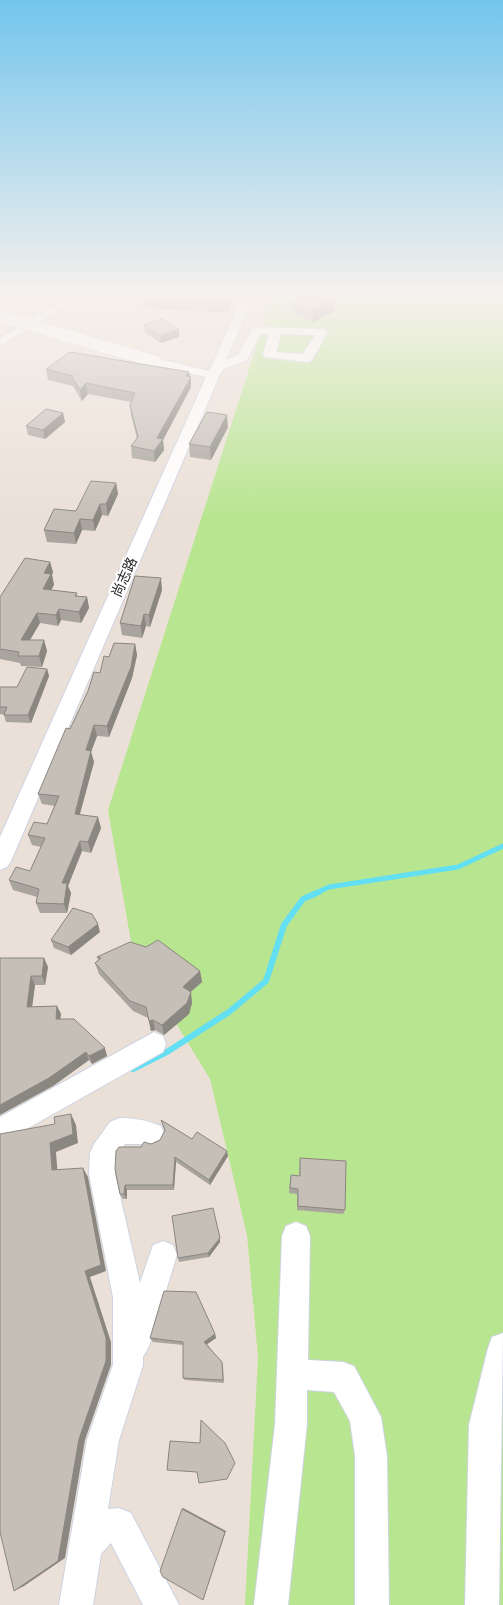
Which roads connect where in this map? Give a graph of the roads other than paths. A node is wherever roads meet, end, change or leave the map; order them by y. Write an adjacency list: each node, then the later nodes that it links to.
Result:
1 (200, 369): 3 (street, bridge)
2 (218, 369): 3 (street)
3 (214, 371): 4 (street, 尚志路)
4 (0, 861)
5 (154, 1044): 6 (street)
6 (0, 1131)
7 (152, 1135): 11 (street)
8 (296, 1236): 12 (street)
9 (163, 1255): 11 (street)
10 (503, 1348): 18 (street)
11 (128, 1364): 13 (street)
12 (292, 1374): 16 (street); 17 (street)
13 (87, 1543): 14 (street); 15 (street)
14 (77, 1605)
15 (162, 1605)
16 (272, 1605)
17 (372, 1605)
18 (482, 1605)

